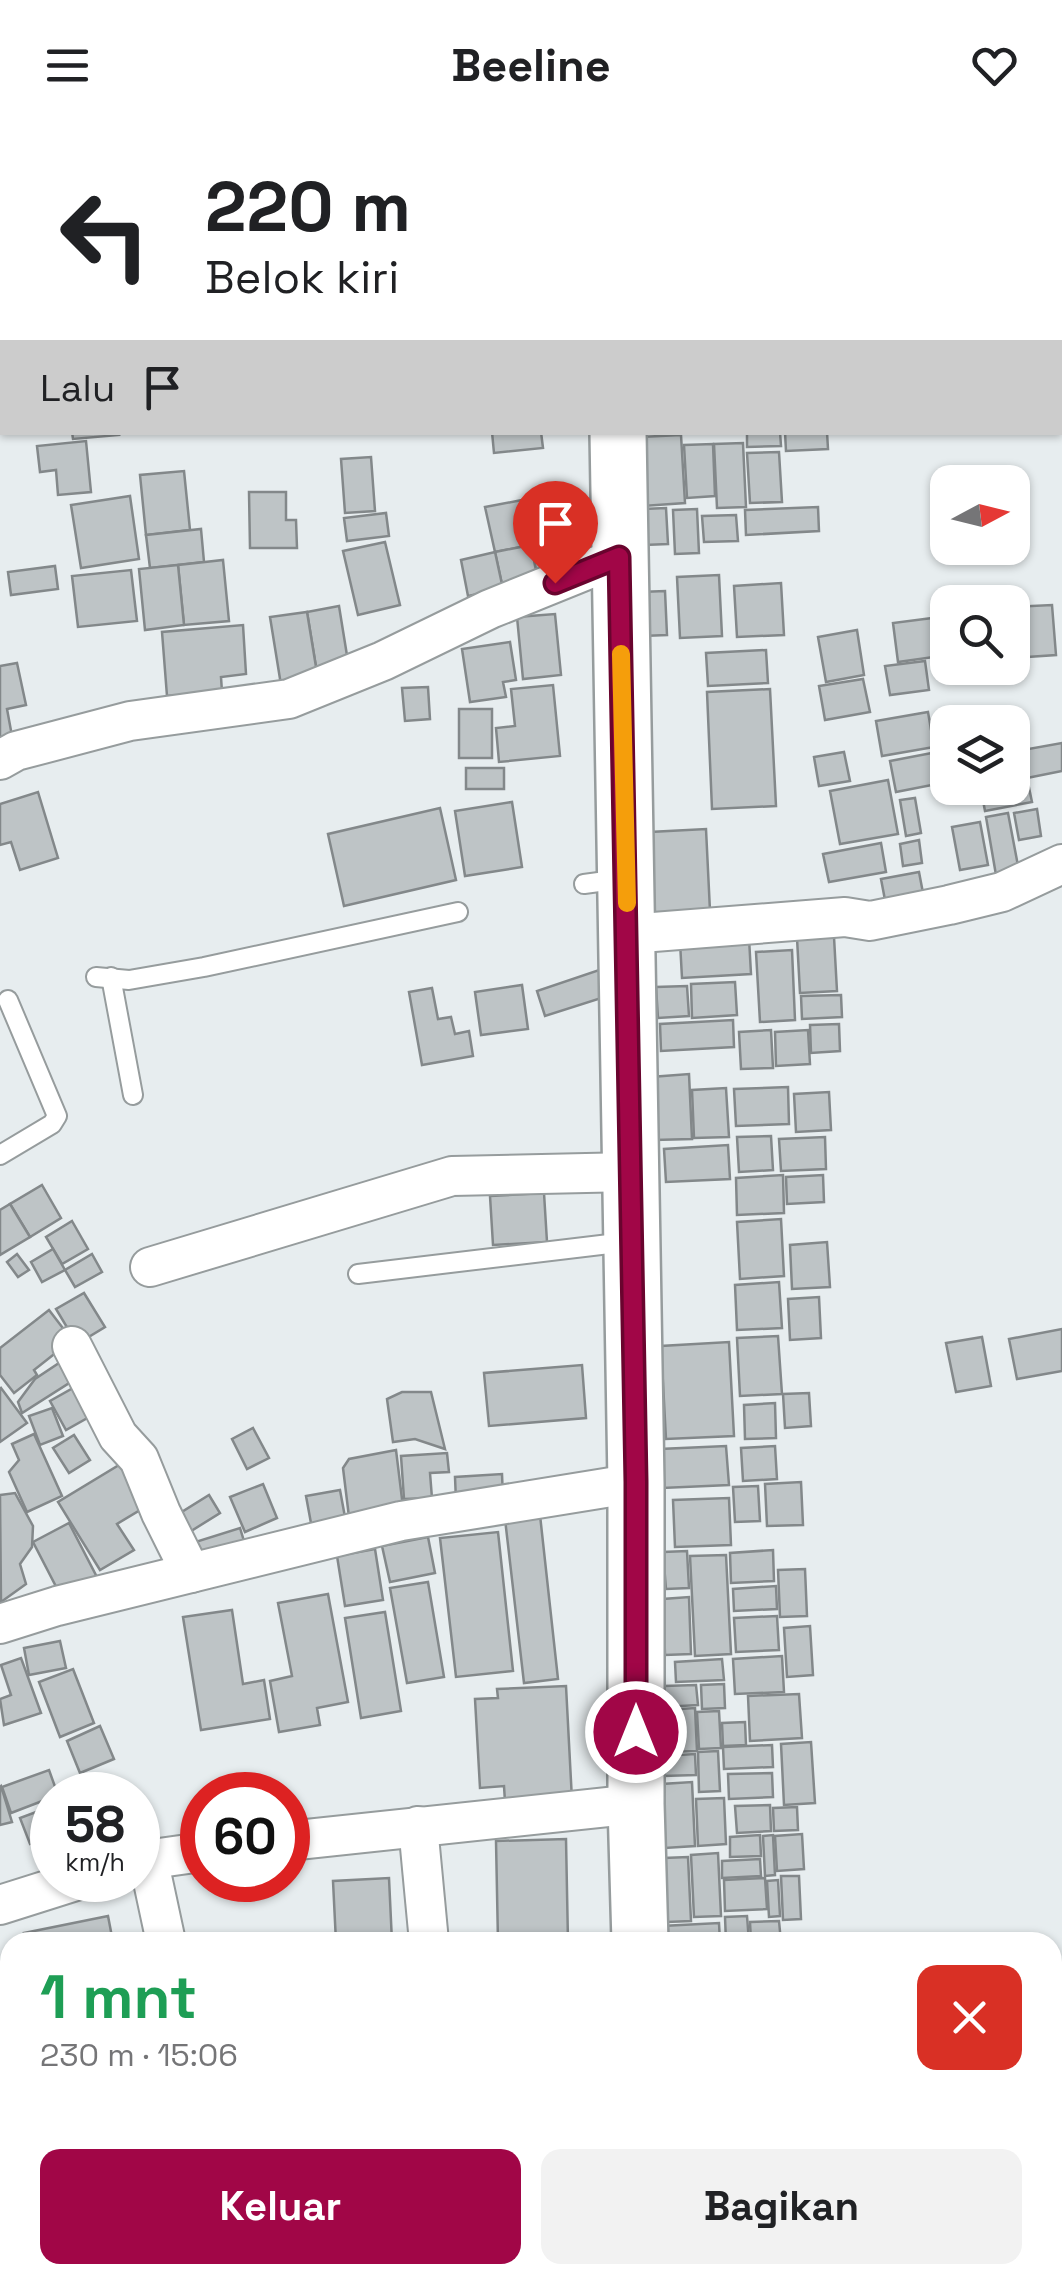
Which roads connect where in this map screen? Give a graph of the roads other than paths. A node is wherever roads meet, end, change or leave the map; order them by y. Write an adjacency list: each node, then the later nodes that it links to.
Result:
1 (618, 435): 2 (main road)
2 (619, 557): 3 (street); 6 (main road)
3 (0, 760)
4 (1062, 864): 6 (street)
5 (458, 912): 8 (lane)
6 (628, 934): 10 (main road)
7 (10, 999): 9 (lane)
8 (132, 1095)
9 (0, 1155)
10 (630, 1172): 11 (main road); 12 (street)
11 (631, 1241): 13 (lane); 15 (main road)
12 (150, 1268)
13 (358, 1274)
14 (72, 1346): 16 (street)
15 (636, 1482): 16 (street); 18 (main road)
16 (191, 1573): 17 (street)
17 (0, 1624)
18 (636, 1804): 19 (street); 26 (main road)
19 (418, 1826): 20 (street); 25 (street)
20 (310, 1838)
21 (30, 1896): 23 (street)
22 (155, 1902): 24 (street)
23 (0, 1905)
24 (163, 1932)
25 (427, 1932)
26 (640, 1932)

